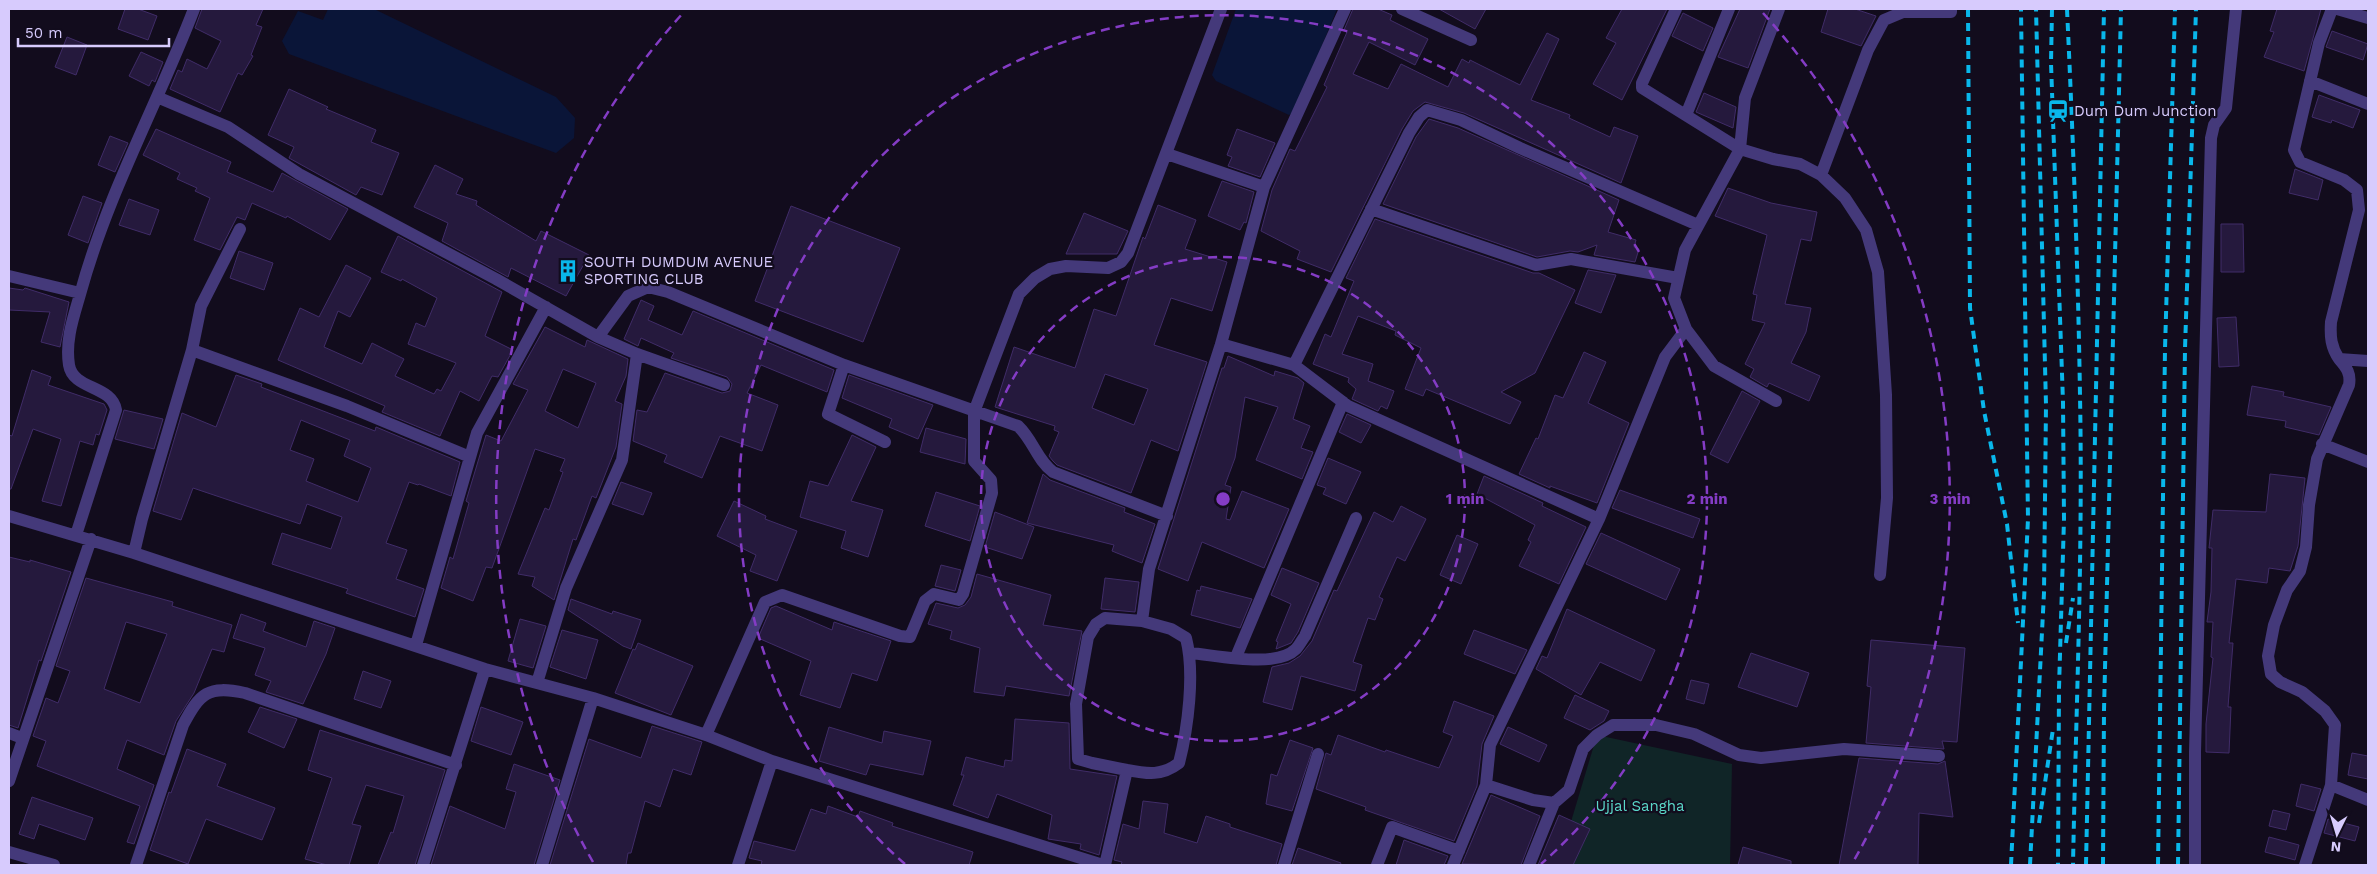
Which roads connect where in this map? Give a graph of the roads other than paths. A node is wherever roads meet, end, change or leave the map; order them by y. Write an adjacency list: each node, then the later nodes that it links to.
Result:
1 (194, 9): 15 (street)
2 (1221, 9): 19 (street)
3 (1346, 9): 21 (street)
4 (1402, 9): 13 (street)
5 (1676, 9): 17 (street)
6 (1730, 9): 17 (street)
7 (1780, 9): 18 (street)
8 (1951, 9): 20 (street)
9 (2236, 9): 87 (street)
10 (2332, 9): 14 (street)
11 (2337, 9): 12 (street)
12 (2368, 18)
13 (1471, 40)
14 (2310, 81): 16 (street); 34 (street)
15 (157, 97): 27 (street); 28 (street)
16 (2368, 104)
17 (1686, 115): 18 (street)
18 (1740, 149): 20 (street); 23 (street)
19 (1167, 154): 21 (street); 41 (street)
20 (1821, 175): 53 (street)
21 (1264, 188): 31 (street)
22 (1371, 209): 23 (street); 26 (street); 37 (street)
23 (1698, 225): 26 (street)
24 (240, 229): 32 (street)
25 (9, 276): 27 (street)
26 (1678, 278): 29 (street)
27 (80, 293): 50 (street)
28 (546, 307): 30 (street); 44 (street)
29 (1686, 329): 39 (street); 49 (street)
30 (598, 337): 33 (street); 36 (street)
31 (1221, 344): 37 (street); 47 (street)
32 (192, 350): 44 (street); 52 (street)
33 (636, 354): 38 (street); 59 (street)
34 (2339, 359): 35 (street); 43 (street)
35 (2368, 361)
36 (844, 365): 41 (street); 42 (street)
37 (1294, 365): 40 (street)
38 (724, 385)
39 (1776, 401)
40 (1343, 402): 49 (street); 57 (street)
41 (974, 412): 47 (street); 62 (street)
42 (885, 442)
43 (2322, 444): 45 (street); 71 (street)
44 (470, 457): 55 (street)
45 (2368, 462)
46 (9, 516): 50 (street)
47 (1167, 516): 54 (street)
48 (1356, 518): 57 (street)
49 (1599, 520): 70 (street)
50 (76, 535): 51 (street)
51 (91, 539): 52 (street); 63 (street)
52 (134, 553): 55 (street)
53 (1880, 575)
54 (1142, 622): 56 (street); 68 (street)
55 (416, 645): 58 (street)
56 (1190, 653): 57 (street); 68 (street)
57 (1236, 657)
58 (485, 669): 59 (street); 67 (street)
59 (537, 683): 60 (street)
60 (593, 698): 62 (street); 80 (street)
61 (9, 733): 63 (street)
62 (706, 735): 66 (street)
63 (22, 738): 69 (street)
64 (1318, 754): 83 (street)
65 (1939, 756): 73 (street)
66 (772, 761): 76 (street); 81 (street)
67 (456, 765): 78 (street); 79 (street)
68 (1127, 770): 82 (street)
69 (9, 779)
70 (1486, 785): 73 (street); 75 (street)
71 (2331, 785): 72 (street); 88 (street)
72 (2368, 800)
73 (1554, 803): 86 (street)
74 (9, 852): 77 (street)
75 (1458, 852): 84 (street); 85 (street)
76 (1065, 859): 82 (street)
77 (54, 865)
78 (136, 865)
79 (423, 865)
80 (542, 865)
81 (738, 865)
82 (1104, 865)
83 (1284, 865)
84 (1377, 865)
85 (1453, 865)
86 (1529, 865)
87 (2195, 865)
88 (2305, 865)

